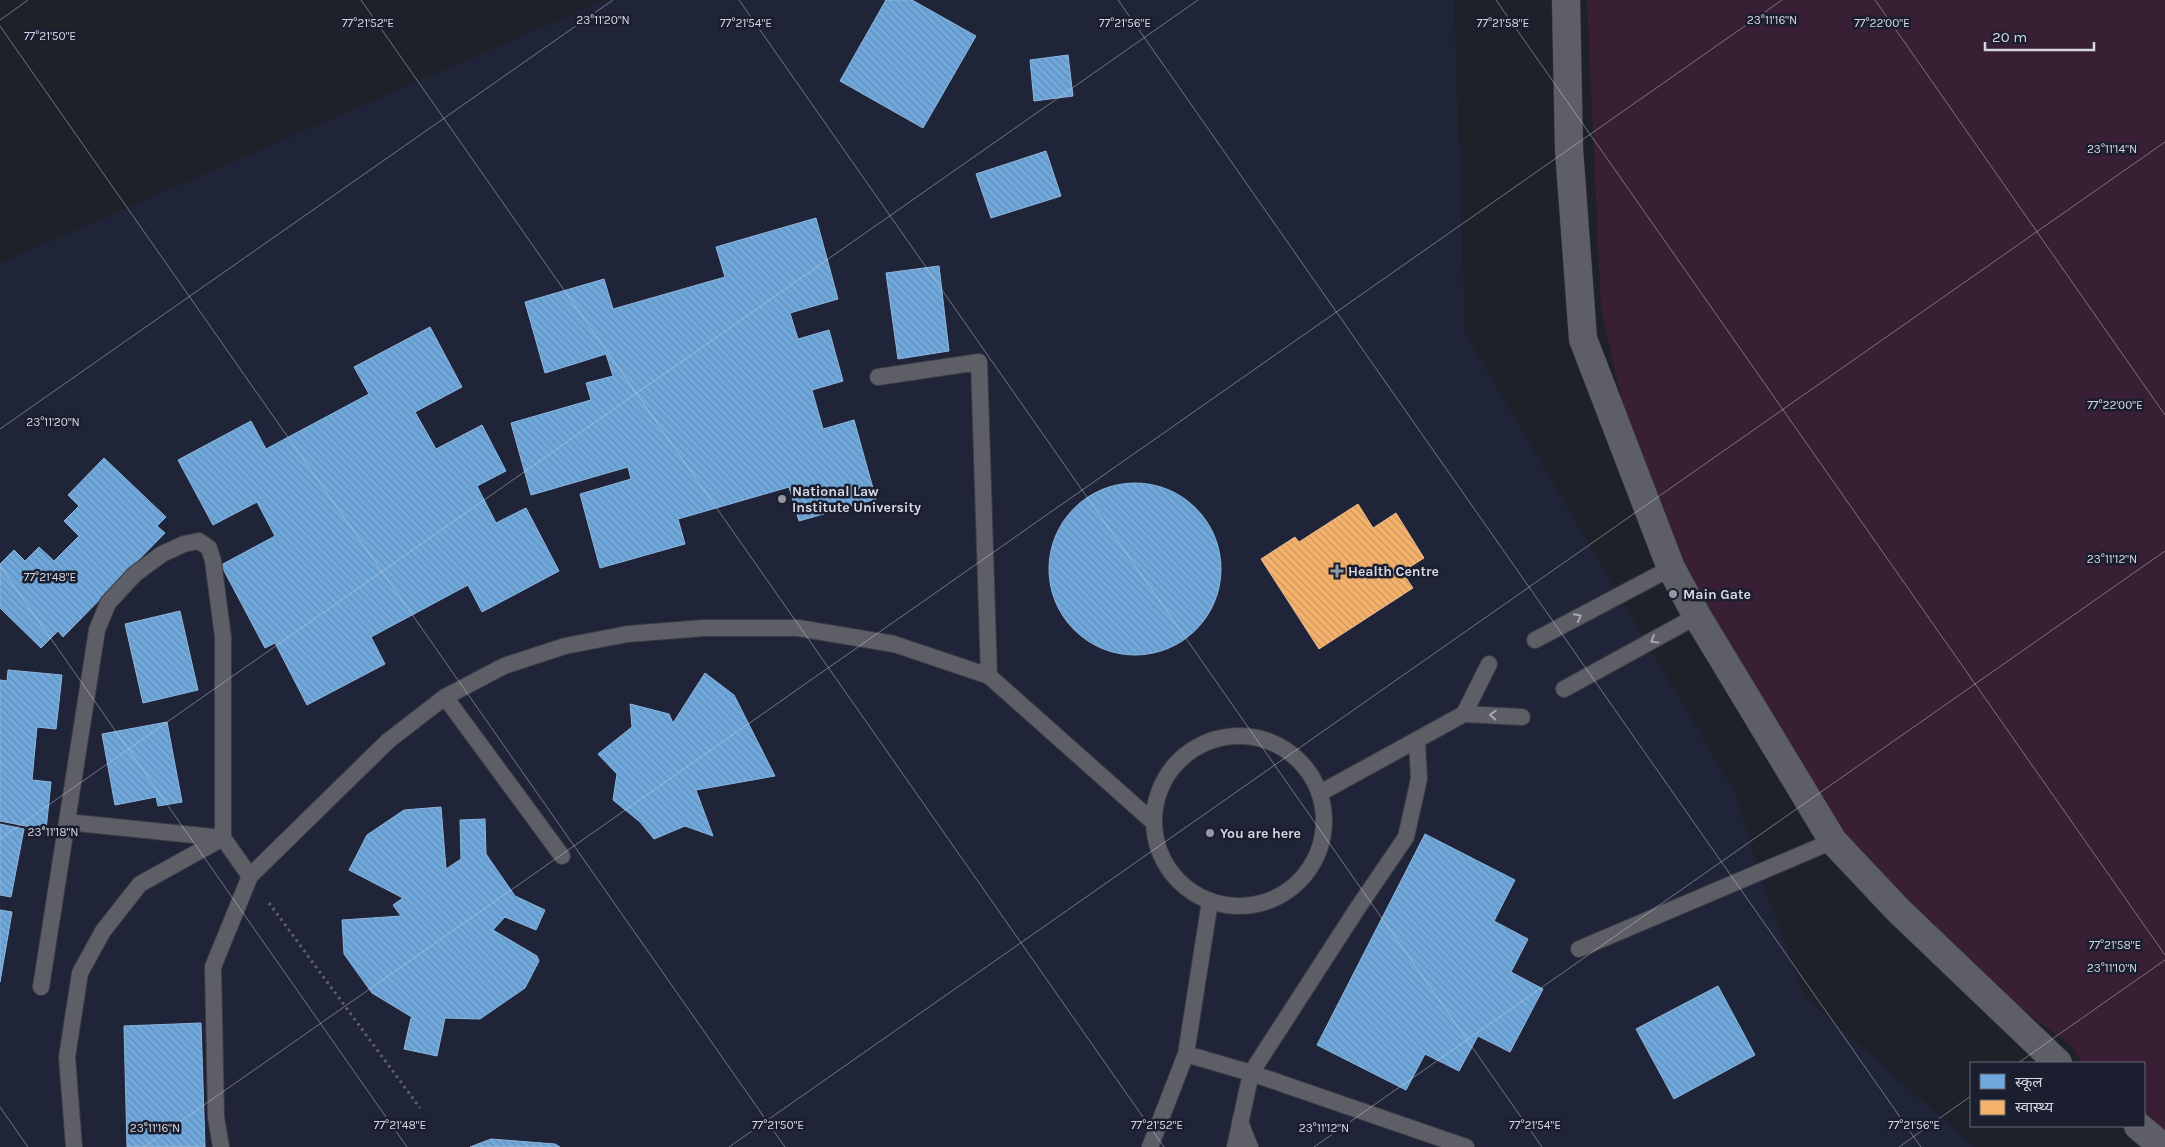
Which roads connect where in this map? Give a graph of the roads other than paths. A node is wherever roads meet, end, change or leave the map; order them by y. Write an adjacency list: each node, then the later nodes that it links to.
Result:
1 (1566, 0): 3 (street)
2 (878, 377): 7 (lane)
3 (1671, 568): 4 (street); 5 (lane, one-way to 3)
4 (1697, 616): 8 (lane, one-way to 8); 17 (street)
5 (1536, 640)
6 (1489, 664): 10 (lane)
7 (989, 676): 9 (lane); 14 (lane)
8 (1564, 689)
9 (445, 697): 18 (lane); 19 (lane)
10 (1464, 714): 11 (lane, one-way to 10); 12 (lane)
11 (1522, 717)
12 (1417, 741): 13 (lane); 25 (lane)
13 (1320, 793): 14 (lane); 20 (lane)
14 (1151, 820): 20 (lane)
15 (67, 822): 16 (lane); 16 (lane); 22 (lane)
16 (223, 838): 19 (lane); 28 (lane)
17 (1833, 841): 21 (lane); 24 (street)
18 (562, 856)
19 (250, 876): 29 (lane)
20 (1210, 901): 23 (lane)
21 (1579, 949)
22 (41, 986)
23 (1186, 1054): 25 (lane); 30 (lane)
24 (2057, 1062)
25 (1251, 1073): 26 (lane); 33 (lane)
26 (1240, 1122): 31 (lane); 32 (lane)
27 (2139, 1127): 34 (street)
28 (74, 1147)
29 (221, 1147)
30 (1150, 1147)
31 (1234, 1147)
32 (1250, 1147)
33 (1466, 1147)
34 (2161, 1147)

